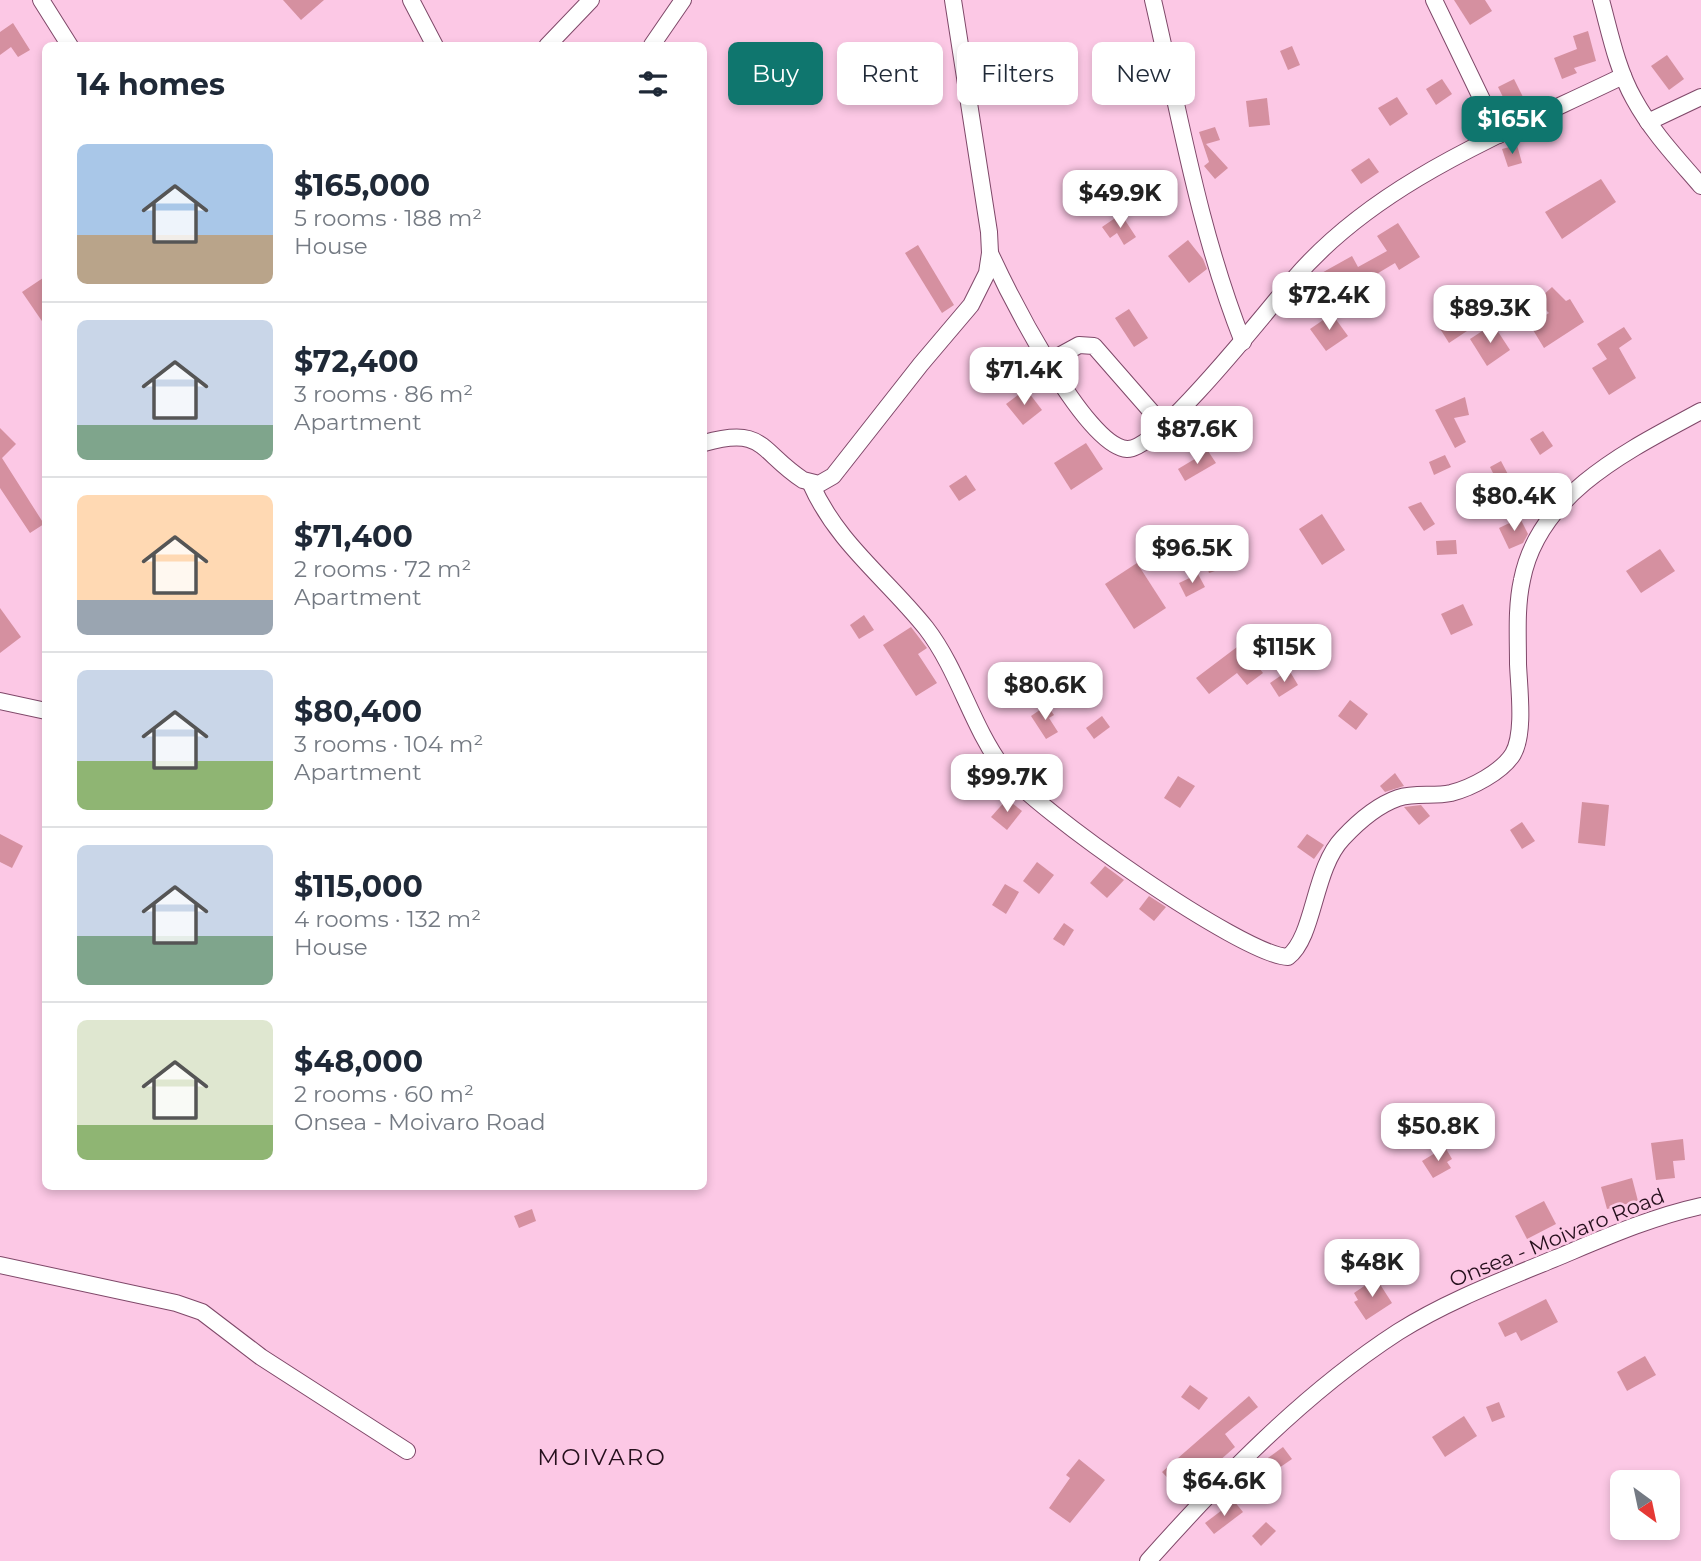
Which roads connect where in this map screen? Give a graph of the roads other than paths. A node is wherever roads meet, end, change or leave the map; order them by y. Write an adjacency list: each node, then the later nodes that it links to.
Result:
1 (41, 0): 9 (street)
2 (411, 0): 10 (street)
3 (590, 0): 11 (street)
4 (682, 0): 12 (street)
5 (953, 0): 18 (street)
6 (1153, 0): 19 (street)
7 (1434, 0): 16 (street)
8 (1601, 0): 13 (street)
9 (67, 42)
10 (433, 42)
11 (551, 42)
12 (654, 42)
13 (1623, 76): 15 (street); 16 (street)
14 (1701, 97): 15 (street)
15 (1648, 122): 17 (street)
16 (1499, 135): 19 (street)
17 (1701, 186)
18 (990, 253): 20 (street); 24 (street)
19 (1243, 342): 22 (street)
20 (1048, 362): 22 (street); 22 (street)
21 (1701, 411): 24 (street)
22 (1163, 425)
23 (707, 442): 24 (street)
24 (811, 484)
25 (0, 701): 26 (street)
26 (42, 710)
27 (1701, 1206): 30 (street, Onsea - Moivaro Road)
28 (0, 1265): 29 (street)
29 (407, 1451)
30 (1148, 1561)

